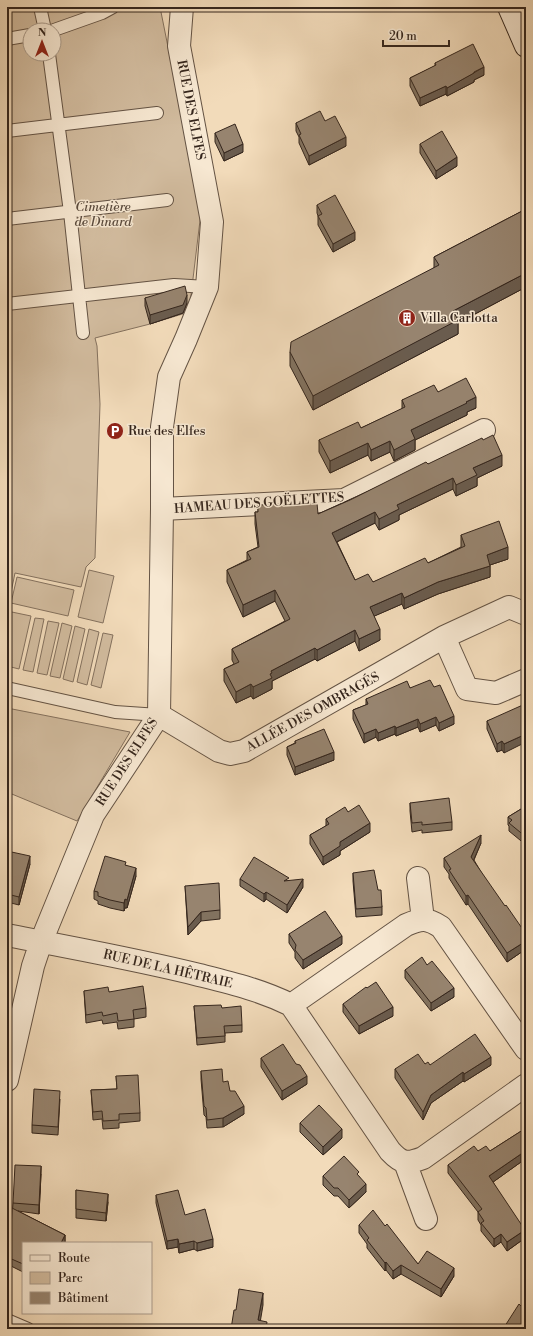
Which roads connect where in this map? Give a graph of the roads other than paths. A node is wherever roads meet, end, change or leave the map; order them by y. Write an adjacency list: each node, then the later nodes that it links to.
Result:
1 (40, 7): 5 (lane)
2 (113, 7): 6 (lane)
3 (182, 7): 17 (street, RUE DES ELFES)
4 (509, 7): 9 (street)
5 (43, 22)
6 (62, 27)
7 (22, 36): 8 (lane)
8 (7, 39)
9 (526, 46)
10 (50, 62): 12 (lane)
11 (157, 113): 12 (lane)
12 (58, 124): 13 (lane); 15 (lane)
13 (7, 131)
14 (166, 200): 15 (lane)
15 (70, 212): 16 (lane); 18 (lane)
16 (7, 219)
17 (207, 287): 18 (lane); 22 (street, RUE DES ELFES)
18 (80, 295): 19 (lane); 20 (lane)
19 (7, 304)
20 (83, 333)
21 (484, 430): 22 (street, HAMEAU DES GOËLETTES)
22 (162, 509): 27 (street, RUE DES ELFES)
23 (526, 614): 24 (street, ALLÉE DES OMBRAGÉS)
24 (444, 637): 25 (street); 27 (street, ALLÉE DES OMBRAGÉS)
25 (526, 680)
26 (7, 688): 27 (lane)
27 (159, 715): 31 (street, RUE DES ELFES)
28 (418, 878): 29 (street)
29 (423, 920): 32 (street); 33 (street)
30 (7, 935): 31 (street, RUE DE LA HÊTRAIE)
31 (41, 942): 32 (street, RUE DE LA HÊTRAIE); 34 (street, RUE DES ELFES)
32 (291, 1005): 36 (street, RUE DE LA HÊTRAIE)
33 (526, 1049)
34 (7, 1080)
35 (526, 1084): 36 (street)
36 (405, 1162): 37 (street)
37 (426, 1219)
38 (7, 1320): 39 (lane)
39 (28, 1329)

